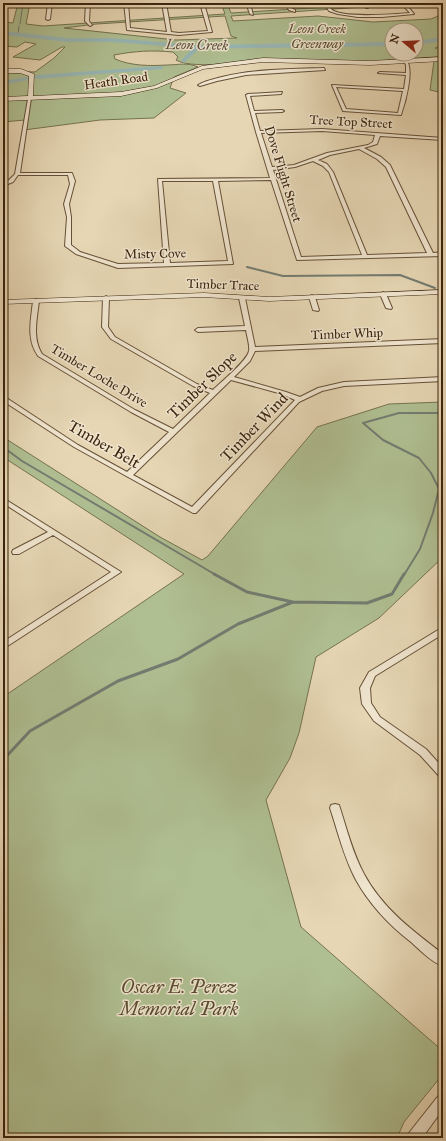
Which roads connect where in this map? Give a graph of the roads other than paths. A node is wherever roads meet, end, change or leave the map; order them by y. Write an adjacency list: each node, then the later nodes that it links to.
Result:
1 (50, 3): 12 (street)
2 (88, 3): 13 (street)
3 (126, 3): 14 (street)
4 (164, 3): 14 (street)
5 (202, 3): 14 (street)
6 (248, 3): 11 (street)
7 (287, 3): 10 (street)
8 (326, 3): 9 (street)
9 (403, 3)
10 (294, 11)
11 (252, 14)
12 (48, 20)
13 (90, 26)
14 (168, 33)
15 (443, 59): 16 (street, Heath Road)
16 (424, 60)
17 (388, 62): 19 (street, Heath Road)
18 (407, 62): 24 (street)
19 (236, 63): 22 (street); 29 (street, Heath Road)
20 (324, 69): 22 (street)
21 (3, 71): 29 (street)
22 (247, 72): 25 (street)
23 (380, 73): 24 (street)
24 (408, 74): 26 (street)
25 (200, 85)
26 (405, 90): 26 (street)
27 (281, 93): 31 (street, Dove Flight Street)
28 (3, 99): 29 (street, Heath Road)
29 (30, 99): 38 (street)
30 (282, 111): 31 (street)
31 (253, 112): 32 (street, Dove Flight Street)
32 (258, 132): 33 (street, Tree Top Street); 37 (street, Dove Flight Street)
33 (378, 134): 34 (street, Tree Top Street); 35 (street)
34 (443, 139)
35 (360, 148): 36 (street); 43 (street)
36 (313, 159): 37 (street); 44 (street)
37 (270, 169): 39 (street, Dove Flight Street)
38 (17, 174): 41 (street); 45 (street, Misty Cove)
39 (273, 179): 40 (street); 44 (street, Dove Flight Street)
40 (215, 180): 45 (street); 45 (street, Misty Cove)
41 (3, 185)
42 (443, 254): 43 (street)
43 (431, 255): 44 (street)
44 (365, 257)
45 (167, 265)
46 (443, 292): 47 (street, Timber Trace)
47 (383, 294): 48 (street, Timber Trace); 53 (street)
48 (312, 297): 50 (street, Timber Trace); 54 (street)
49 (106, 298): 50 (street, Timber Trace); 51 (street, Timber Trace); 61 (street)
50 (242, 298): 55 (street, Timber Slope)
51 (36, 301): 52 (street, Timber Trace); 64 (street, Timber Loche Drive)
52 (3, 302)
53 (389, 308)
54 (316, 310)
55 (248, 328): 56 (street); 58 (street, Timber Slope)
56 (198, 330)
57 (443, 341): 58 (street, Timber Whip)
58 (252, 349): 59 (street, Timber Slope)
59 (231, 378): 61 (street, Timber Slope); 63 (street)
60 (443, 379): 63 (street, Timber Wind)
61 (214, 394): 64 (street, Timber Slope)
62 (3, 398): 65 (street, Timber Belt)
63 (299, 399): 67 (street, Timber Wind)
64 (174, 432): 65 (street, Timber Slope)
65 (128, 475): 67 (street, Timber Belt)
66 (3, 500): 68 (street)
67 (193, 511)
68 (53, 532): 69 (street); 71 (street)
69 (16, 552)
70 (443, 630): 72 (street)
71 (3, 646)
72 (443, 774)
73 (335, 808): 74 (street)
74 (443, 961)
75 (443, 1099): 76 (street)
76 (414, 1138)

